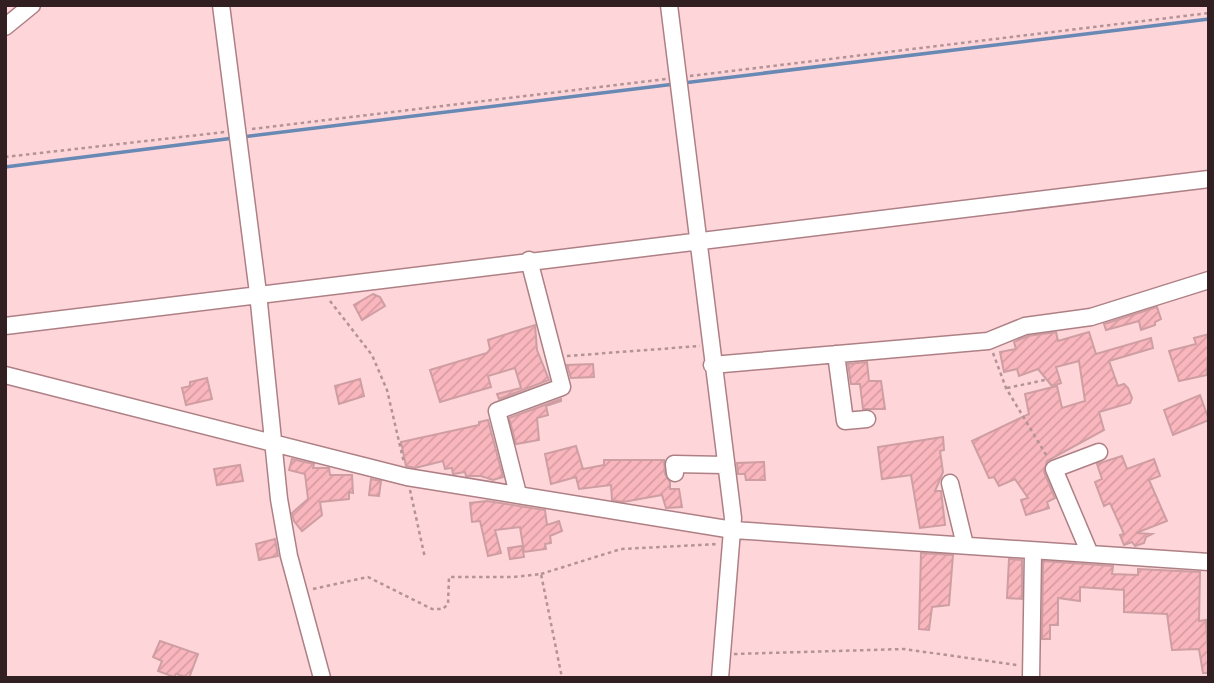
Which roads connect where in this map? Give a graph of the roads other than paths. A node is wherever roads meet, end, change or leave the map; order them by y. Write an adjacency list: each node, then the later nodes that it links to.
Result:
1 (32, 5): 4 (street)
2 (221, 5): 9 (street)
3 (669, 5): 6 (street)
4 (5, 27)
5 (1209, 179): 6 (street)
6 (697, 243): 7 (street); 12 (street)
7 (530, 260): 9 (street); 20 (street)
8 (1209, 280): 11 (street)
9 (258, 293): 10 (street); 15 (street)
10 (5, 326)
11 (836, 354): 12 (street); 14 (street)
12 (712, 365): 17 (street)
13 (5, 375): 15 (street)
14 (867, 419)
15 (274, 443): 20 (street); 27 (street)
16 (1099, 452): 24 (street)
17 (724, 464): 18 (street); 21 (street)
18 (675, 473)
19 (950, 483): 22 (street)
20 (518, 494): 21 (street)
21 (732, 538): 22 (street); 28 (street)
22 (965, 545): 23 (street)
23 (1033, 552): 24 (street); 26 (street)
24 (1090, 554): 25 (street)
25 (1209, 562)
26 (1031, 672)
27 (322, 678)
28 (720, 678)

